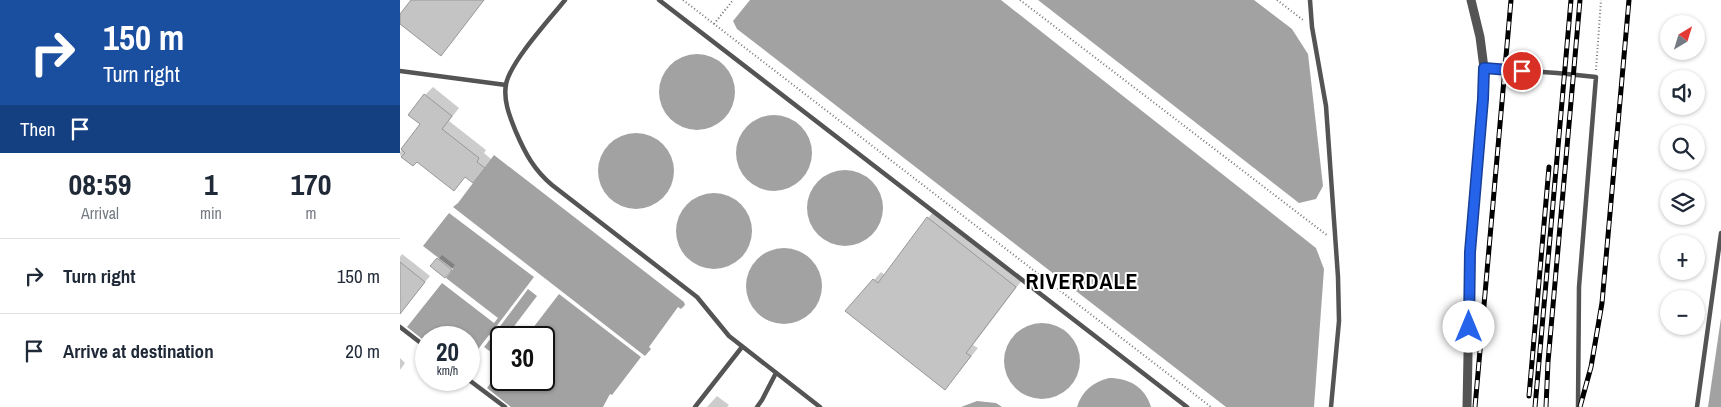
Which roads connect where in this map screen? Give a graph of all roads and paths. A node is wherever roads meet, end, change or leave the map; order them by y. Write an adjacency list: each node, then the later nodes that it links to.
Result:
1 (565, 0): 15 (lane)
2 (659, 0): 27 (lane)
3 (683, 0): 10 (path)
4 (733, 0): 10 (path)
5 (1020, 0): 17 (path)
6 (1277, 0): 11 (path)
7 (1310, 0): 11 (lane)
8 (1471, 0): 12 (street)
9 (1602, 0): 14 (path)
10 (714, 24): 28 (path)
11 (1312, 27): 17 (lane)
12 (1484, 68): 14 (lane); 30 (street)
13 (400, 71): 15 (lane)
14 (1596, 77): 31 (lane)
15 (506, 85): 20 (lane)
16 (1721, 233): 32 (lane)
17 (1336, 242): 29 (lane)
18 (400, 327): 19 (lane)
19 (415, 339)
20 (742, 346): 21 (lane); 24 (lane)
21 (776, 373): 25 (lane); 26 (lane)
22 (480, 388): 23 (lane)
23 (505, 407)
24 (695, 407)
25 (757, 407)
26 (820, 407)
27 (1187, 407)
28 (1211, 407)
29 (1331, 407)
30 (1467, 407)
31 (1578, 407)
32 (1697, 407)

